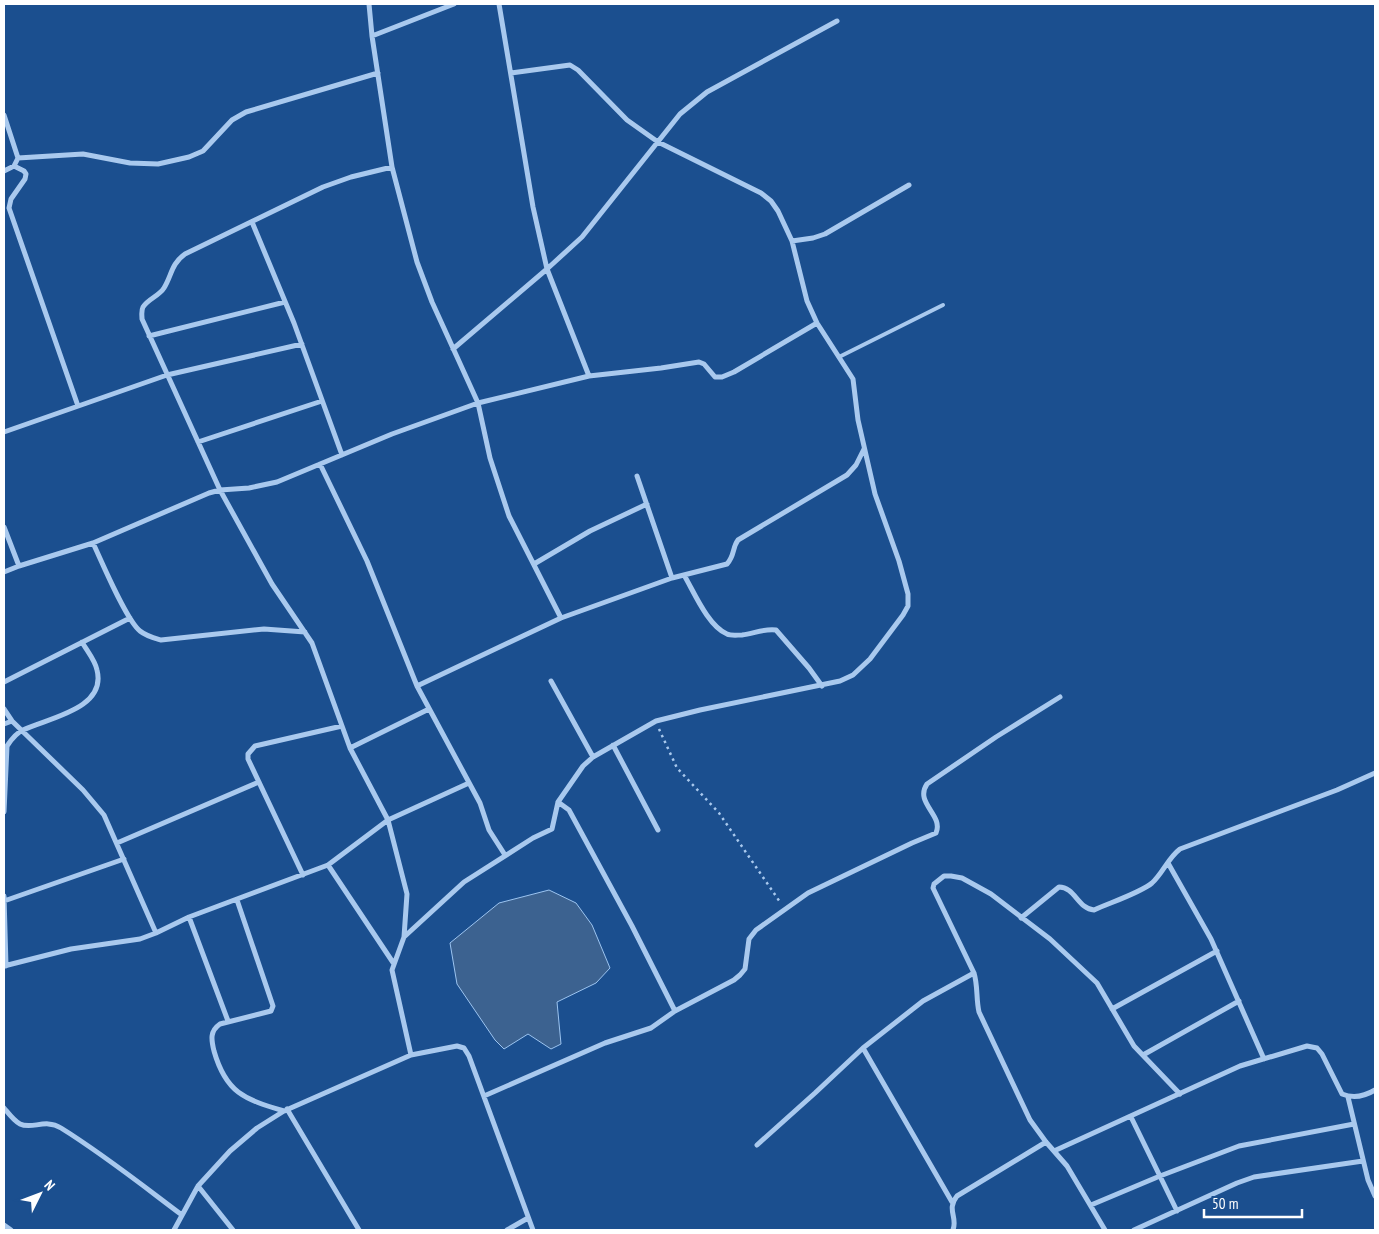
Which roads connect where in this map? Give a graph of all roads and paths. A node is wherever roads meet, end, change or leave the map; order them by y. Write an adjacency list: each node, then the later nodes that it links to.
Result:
1 (369, 4): 6 (street)
2 (454, 4): 4 (street)
3 (499, 4): 8 (street)
4 (447, 5): 6 (street)
5 (837, 21): 10 (street)
6 (372, 36): 7 (street)
7 (378, 73): 11 (street); 13 (street)
8 (511, 73): 10 (street); 18 (street)
9 (4, 115): 11 (street)
10 (658, 142): 17 (street); 18 (street)
11 (18, 158): 12 (street)
12 (14, 166): 14 (street); 30 (street)
13 (392, 168): 16 (street); 24 (street)
14 (4, 172)
15 (909, 185): 17 (street)
16 (252, 222): 19 (street); 22 (street)
17 (792, 241): 21 (street)
18 (547, 269): 24 (street); 27 (street)
19 (286, 302): 22 (street); 23 (street)
20 (943, 305): 25 (lane)
21 (817, 323): 25 (street); 27 (street)
22 (149, 336): 26 (street)
23 (302, 344): 26 (street); 28 (street)
24 (453, 349): 29 (street)
25 (839, 356): 33 (street)
26 (167, 375): 30 (street); 32 (street)
27 (589, 376): 29 (street)
28 (322, 401): 32 (street); 34 (street)
29 (478, 403): 34 (street); 41 (street)
30 (78, 406): 31 (street)
31 (4, 432)
32 (198, 442): 37 (street)
33 (865, 449): 44 (street); 53 (street)
34 (342, 455): 35 (street)
35 (320, 464): 37 (street); 52 (street)
36 (637, 476): 38 (street)
37 (220, 490): 40 (street); 48 (street)
38 (646, 504): 41 (street); 45 (street)
39 (4, 527): 42 (street)
40 (93, 543): 42 (street); 46 (street)
41 (534, 564): 47 (street)
42 (19, 566): 43 (street)
43 (4, 572)
44 (684, 575): 45 (street); 53 (street)
45 (672, 578): 47 (street)
46 (130, 618): 48 (street); 49 (street)
47 (561, 618): 52 (street)
48 (304, 632): 60 (street)
49 (82, 642): 51 (street); 61 (street)
50 (551, 681): 64 (street)
51 (4, 682)
52 (417, 686): 56 (street)
53 (822, 686): 58 (street)
54 (1060, 697): 81 (street)
55 (4, 709): 57 (street)
56 (429, 709): 63 (street); 67 (street)
57 (12, 721): 59 (street); 61 (street)
58 (656, 721): 62 (street); 81 (path)
59 (4, 724)
60 (342, 726): 63 (street); 66 (street)
61 (22, 730): 69 (street); 72 (street)
62 (613, 745): 64 (street); 71 (street)
63 (350, 748): 70 (street)
64 (594, 756): 68 (street)
65 (1375, 774): 75 (street)
66 (259, 782): 72 (street); 77 (street)
67 (469, 783): 70 (street); 73 (street)
68 (558, 802): 73 (street); 92 (street)
69 (4, 812)
70 (388, 820): 76 (street); 85 (street)
71 (658, 830)
72 (117, 843): 74 (street)
73 (505, 855): 85 (street)
74 (124, 859): 80 (street); 84 (street)
75 (1168, 863): 83 (street); 86 (street)
76 (328, 865): 77 (street); 87 (street)
77 (303, 875): 79 (street)
78 (4, 896): 80 (street)
79 (237, 900): 82 (street); 93 (street)
80 (4, 901): 88 (street)
81 (786, 910): 92 (street)
82 (189, 916): 84 (street); 93 (street)
83 (1021, 918): 89 (street); 91 (street)
84 (156, 933): 88 (street)
85 (404, 937): 87 (street)
86 (1217, 951): 90 (street); 91 (street)
87 (394, 964): 95 (street)
88 (5, 966)
89 (974, 973): 94 (street); 106 (street)
90 (1239, 1001): 96 (street); 97 (street)
91 (1112, 1009): 96 (street)
92 (675, 1011): 100 (street)
93 (228, 1021): 103 (street)
94 (863, 1048): 107 (street); 113 (street)
95 (411, 1055): 100 (street); 103 (street)
96 (1143, 1055): 99 (street)
97 (1264, 1059): 99 (street); 101 (street)
98 (1375, 1090): 101 (street)
99 (1180, 1094): 104 (street)
100 (484, 1096): 117 (street)
101 (1348, 1097): 105 (street)
102 (4, 1108): 116 (street)
103 (286, 1110): 111 (street); 122 (street)
104 (1131, 1117): 108 (street); 110 (street)
105 (1354, 1124): 109 (street); 110 (street)
106 (1046, 1142): 108 (street); 113 (street)
107 (757, 1145)
108 (1054, 1152): 114 (street)
109 (1363, 1161): 112 (street); 115 (street)
110 (1160, 1176): 114 (street); 115 (street)
111 (198, 1186): 116 (street); 121 (street)
112 (1375, 1196)
113 (952, 1202): 125 (street)
114 (1091, 1205): 126 (street)
115 (1178, 1211): 127 (street)
116 (182, 1215): 120 (street)
117 (528, 1218): 123 (street); 124 (street)
118 (4, 1225): 119 (street)
119 (11, 1230)
120 (174, 1230)
121 (233, 1230)
122 (359, 1230)
123 (507, 1230)
124 (533, 1230)
125 (952, 1230)
126 (1106, 1230)
127 (1134, 1230)

